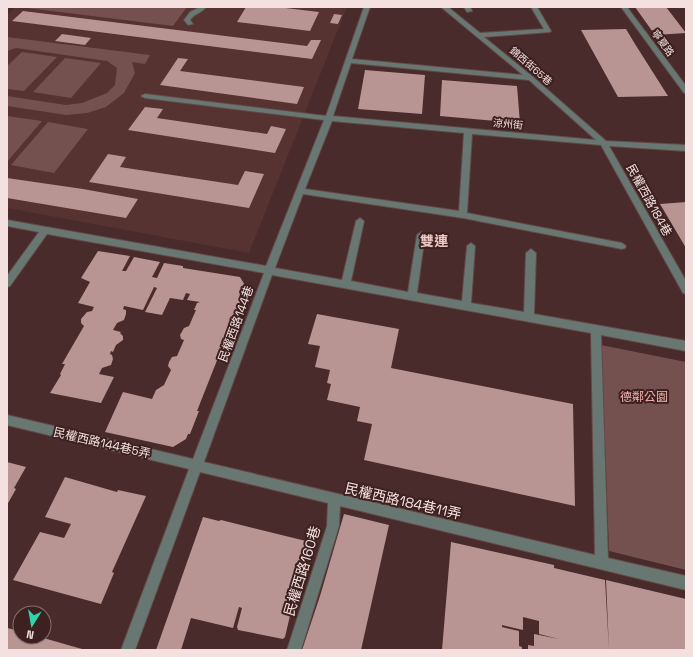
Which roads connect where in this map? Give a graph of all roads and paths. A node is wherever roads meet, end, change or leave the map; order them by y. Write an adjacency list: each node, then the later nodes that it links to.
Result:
1 (203, 7): 6 (street)
2 (367, 7): 8 (street, 民權西路144巷)
3 (444, 7): 7 (street, 錦西街65巷)
4 (534, 7): 7 (street)
5 (624, 7): 10 (street, 寧夏路)
6 (190, 24)
7 (479, 35): 9 (street, 錦西街65巷)
8 (348, 61): 9 (street); 12 (street, 民權西路144巷)
9 (531, 78): 14 (street, 錦西街65巷)
10 (686, 91)
11 (145, 96): 12 (street, 涼州街)
12 (328, 118): 13 (street, 涼州街); 16 (street, 民權西路144巷)
13 (468, 130): 14 (street, 涼州街); 17 (street)
14 (604, 143): 15 (street, 涼州街); 28 (street, 民權西路184巷)
15 (686, 148)
16 (300, 191): 17 (street); 25 (street, 民權西路144巷)
17 (463, 216): 23 (street)
18 (360, 221): 27 (street)
19 (7, 223): 20 (street)
20 (45, 230): 25 (street); 26 (street)
21 (420, 235): 29 (street)
22 (471, 246): 30 (street)
23 (622, 246)
24 (531, 253): 31 (street)
25 (269, 271): 27 (street); 35 (street, 民權西路144巷)
26 (7, 283)
27 (346, 285): 29 (street)
28 (686, 290)
29 (412, 297): 30 (street)
30 (466, 306): 31 (street)
31 (529, 318): 32 (street)
32 (596, 330): 33 (street); 37 (street)
33 (686, 346)
34 (7, 420): 35 (street, 民權西路144巷5弄)
35 (197, 466): 36 (street, 民權西路184巷11弄); 39 (street, 民權西路144巷)
36 (334, 500): 37 (street, 民權西路184巷11弄); 40 (street, 民權西路160巷)
37 (602, 563): 38 (street, 民權西路184巷11弄)
38 (686, 583)
39 (128, 650)
40 (294, 650)

